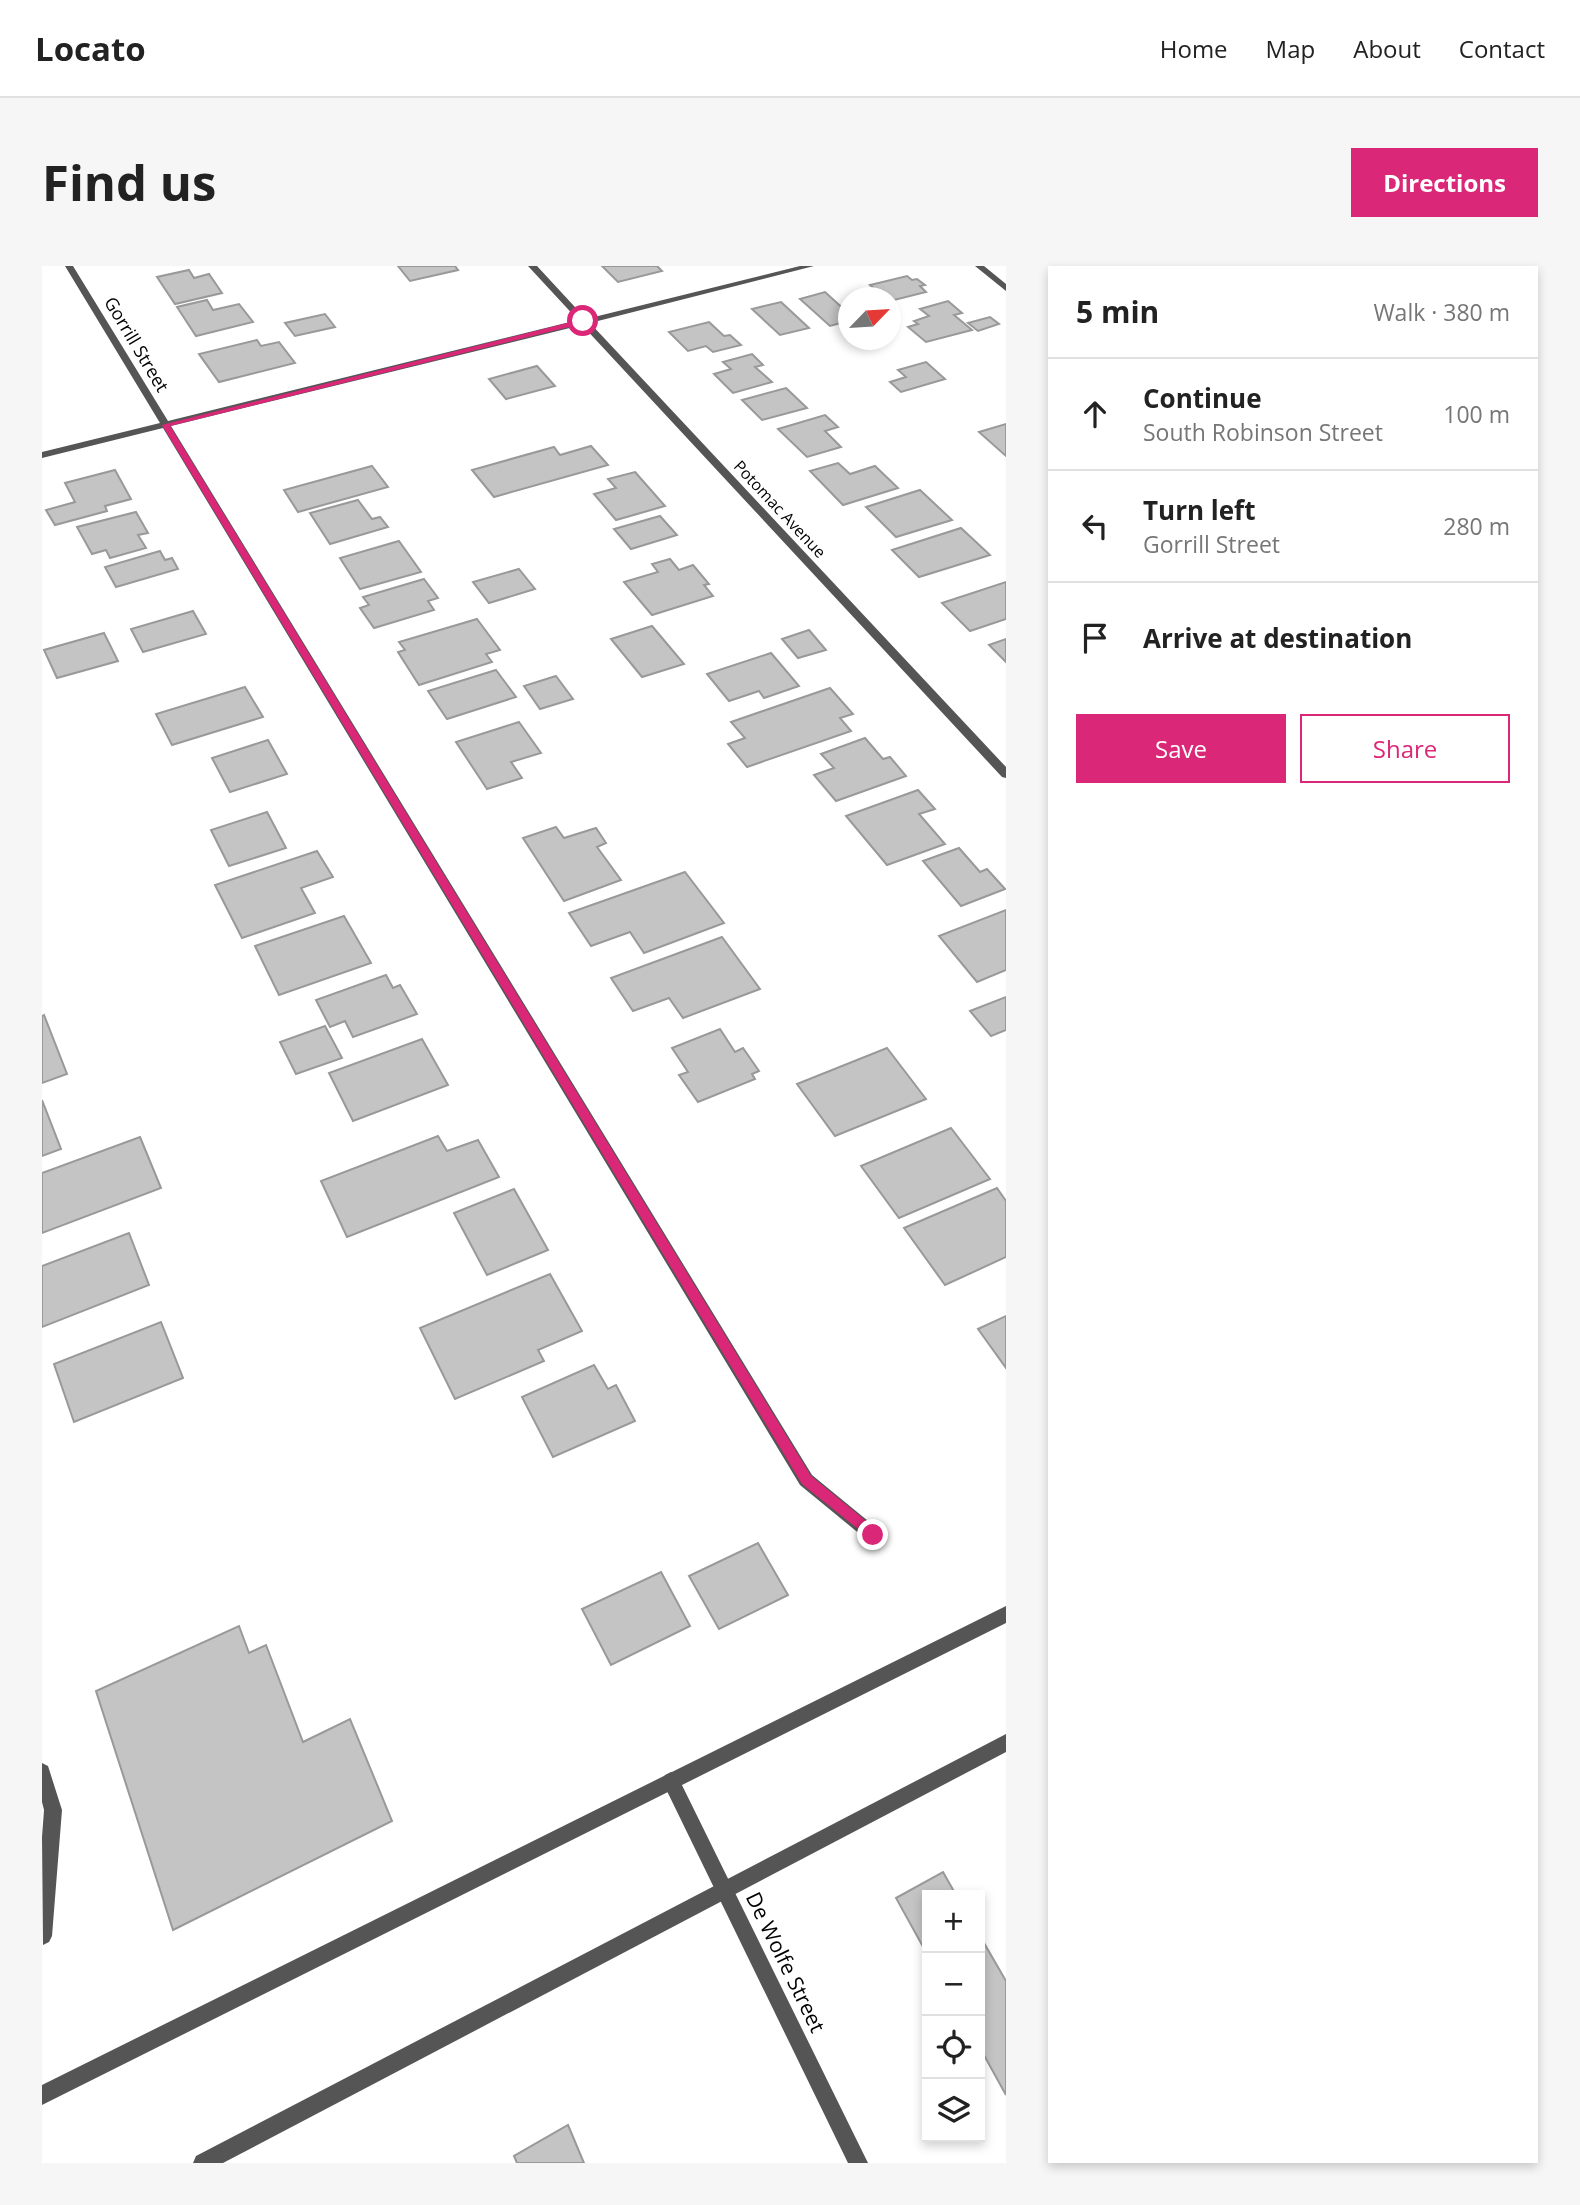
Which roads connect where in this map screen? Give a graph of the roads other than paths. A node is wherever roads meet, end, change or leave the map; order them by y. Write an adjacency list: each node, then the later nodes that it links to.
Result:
1 (69, 266): 7 (street, Gorrill Street)
2 (532, 266): 6 (street, Potomac Avenue)
3 (810, 266): 6 (street)
4 (979, 266): 5 (street)
5 (1006, 288)
6 (583, 321): 7 (street); 9 (street, Potomac Avenue)
7 (166, 425): 8 (street); 10 (street, Gorrill Street)
8 (42, 455)
9 (1006, 774)
10 (873, 1535)
11 (1006, 1614): 14 (street)
12 (1006, 1743): 15 (street)
13 (42, 1772): 16 (street)
14 (671, 1781): 15 (street, De Wolfe Street); 17 (street)
15 (726, 1890): 18 (street); 19 (street, De Wolfe Street)
16 (43, 1936)
17 (42, 2095)
18 (203, 2163)
19 (859, 2163)

